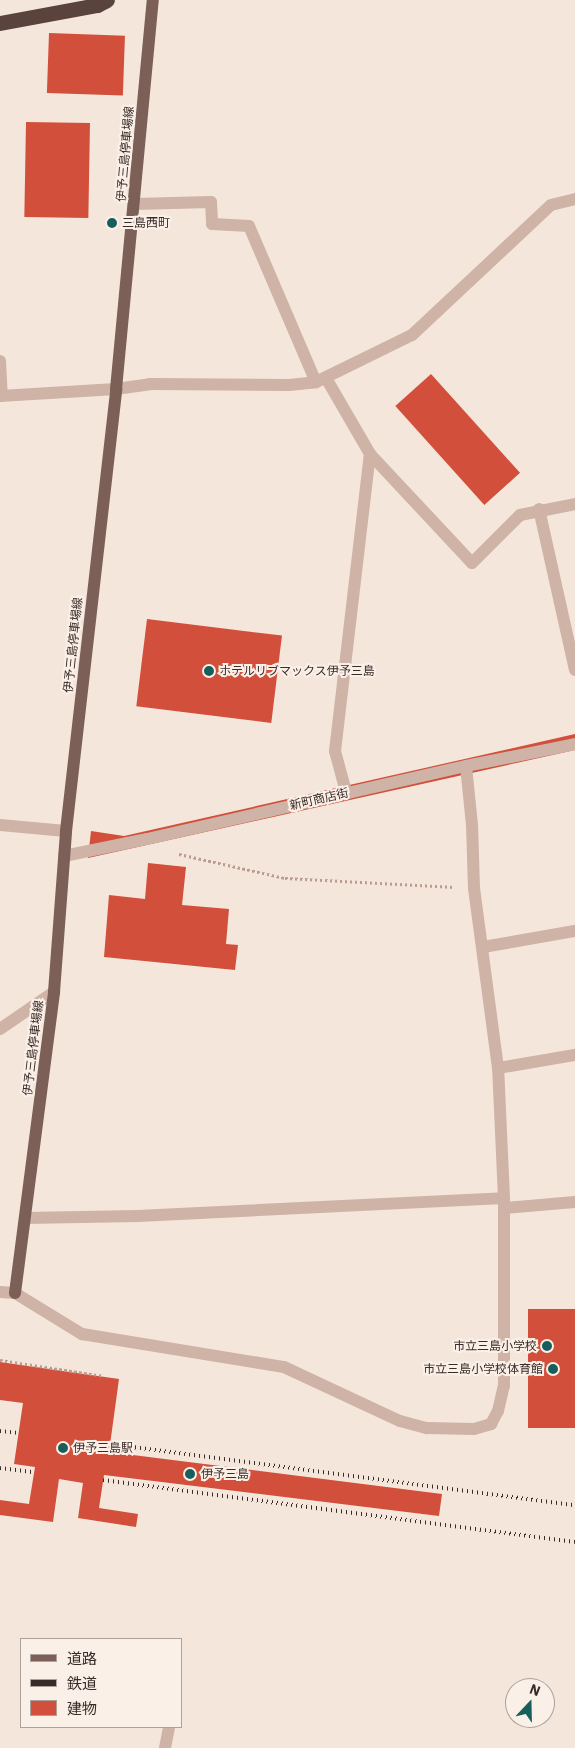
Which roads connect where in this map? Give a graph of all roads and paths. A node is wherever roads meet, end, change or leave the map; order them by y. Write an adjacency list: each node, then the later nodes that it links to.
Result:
1 (107, 0): 3 (highway)
2 (153, 0): 5 (main road, 伊予三島停車場線)
3 (0, 23)
4 (575, 199): 7 (street)
5 (134, 204): 7 (street); 8 (main road, 伊予三島停車場線)
6 (0, 361): 9 (street)
7 (321, 380): 8 (street); 10 (street)
8 (116, 389): 9 (street); 18 (main road, 伊予三島停車場線)
9 (1, 396)
10 (370, 454): 12 (street); 16 (street)
11 (575, 504): 12 (street)
12 (539, 509): 13 (street)
13 (575, 670)
14 (575, 744): 15 (street, 新町商店街)
15 (466, 766): 16 (street, 新町商店街); 21 (street)
16 (346, 792): 19 (street, 新町商店街)
17 (0, 825): 18 (street)
18 (66, 831): 20 (main road, 伊予三島停車場線)
19 (147, 839): 20 (street, 新町商店街); 21 (path)
20 (64, 856): 24 (main road, 伊予三島停車場線)
21 (474, 888): 23 (street)
22 (575, 931): 23 (street)
23 (483, 947): 27 (street)
24 (54, 992): 25 (street); 30 (main road, 伊予三島停車場線)
25 (0, 1029)
26 (575, 1055): 27 (street)
27 (498, 1068): 29 (street)
28 (575, 1202): 29 (street)
29 (504, 1203): 30 (street); 32 (street)
30 (25, 1218): 32 (main road, 伊予三島停車場線)
31 (0, 1292): 32 (street)
32 (15, 1293)
33 (3, 1362): 34 (path)
34 (104, 1376)
35 (169, 1728): 36 (street)
36 (165, 1748)

